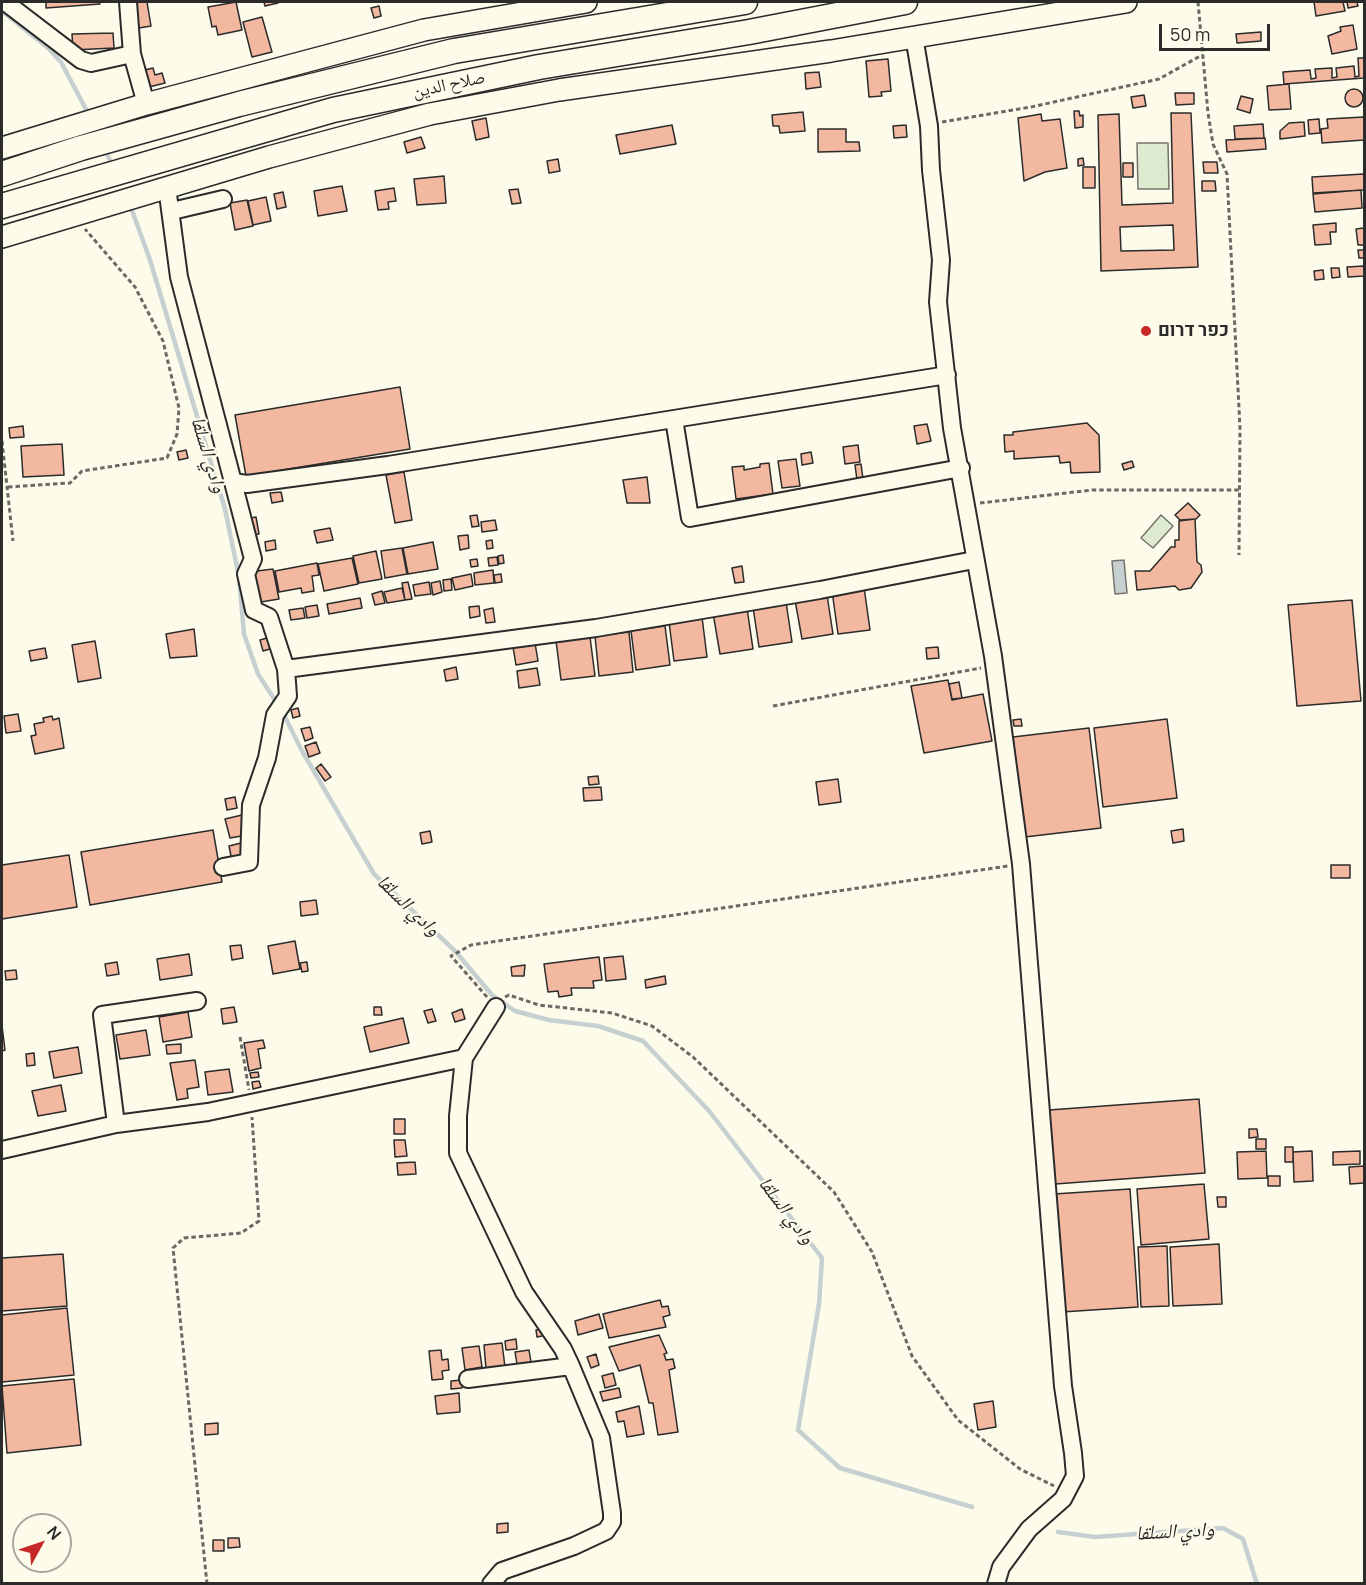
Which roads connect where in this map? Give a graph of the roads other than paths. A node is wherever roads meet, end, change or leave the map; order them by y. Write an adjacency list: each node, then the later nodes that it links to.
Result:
1 (5, 2): 8 (street)
2 (128, 2): 8 (street)
3 (585, 2): 10 (main road)
4 (745, 2): 9 (highway, صلاح الدين)
5 (905, 2): 11 (highway, صلاح الدين)
6 (1126, 2): 7 (main road)
7 (914, 36): 14 (main road); 19 (street)
8 (132, 54): 10 (street)
9 (331, 80): 11 (highway); 13 (highway, صلاح الدين)
10 (141, 105): 12 (main road)
11 (333, 110): 16 (highway, صلاح الدين)
12 (2, 148)
13 (2, 174)
14 (167, 187): 17 (street); 18 (main road)
15 (223, 199): 17 (street)
16 (2, 206)
17 (172, 211): 22 (street)
18 (2, 237)
19 (947, 375): 20 (street); 21 (street)
20 (674, 419): 21 (street); 22 (street)
21 (961, 468): 23 (street)
22 (234, 482): 24 (street)
23 (974, 560): 24 (street); 34 (street)
24 (286, 669): 25 (street)
25 (223, 867)
26 (197, 1002): 29 (street)
27 (496, 1007): 28 (street)
28 (464, 1058): 29 (street); 31 (street)
29 (116, 1124): 30 (street)
30 (2, 1150)
31 (571, 1366): 32 (street); 33 (street)
32 (468, 1379)
33 (491, 1584)
34 (996, 1584)

